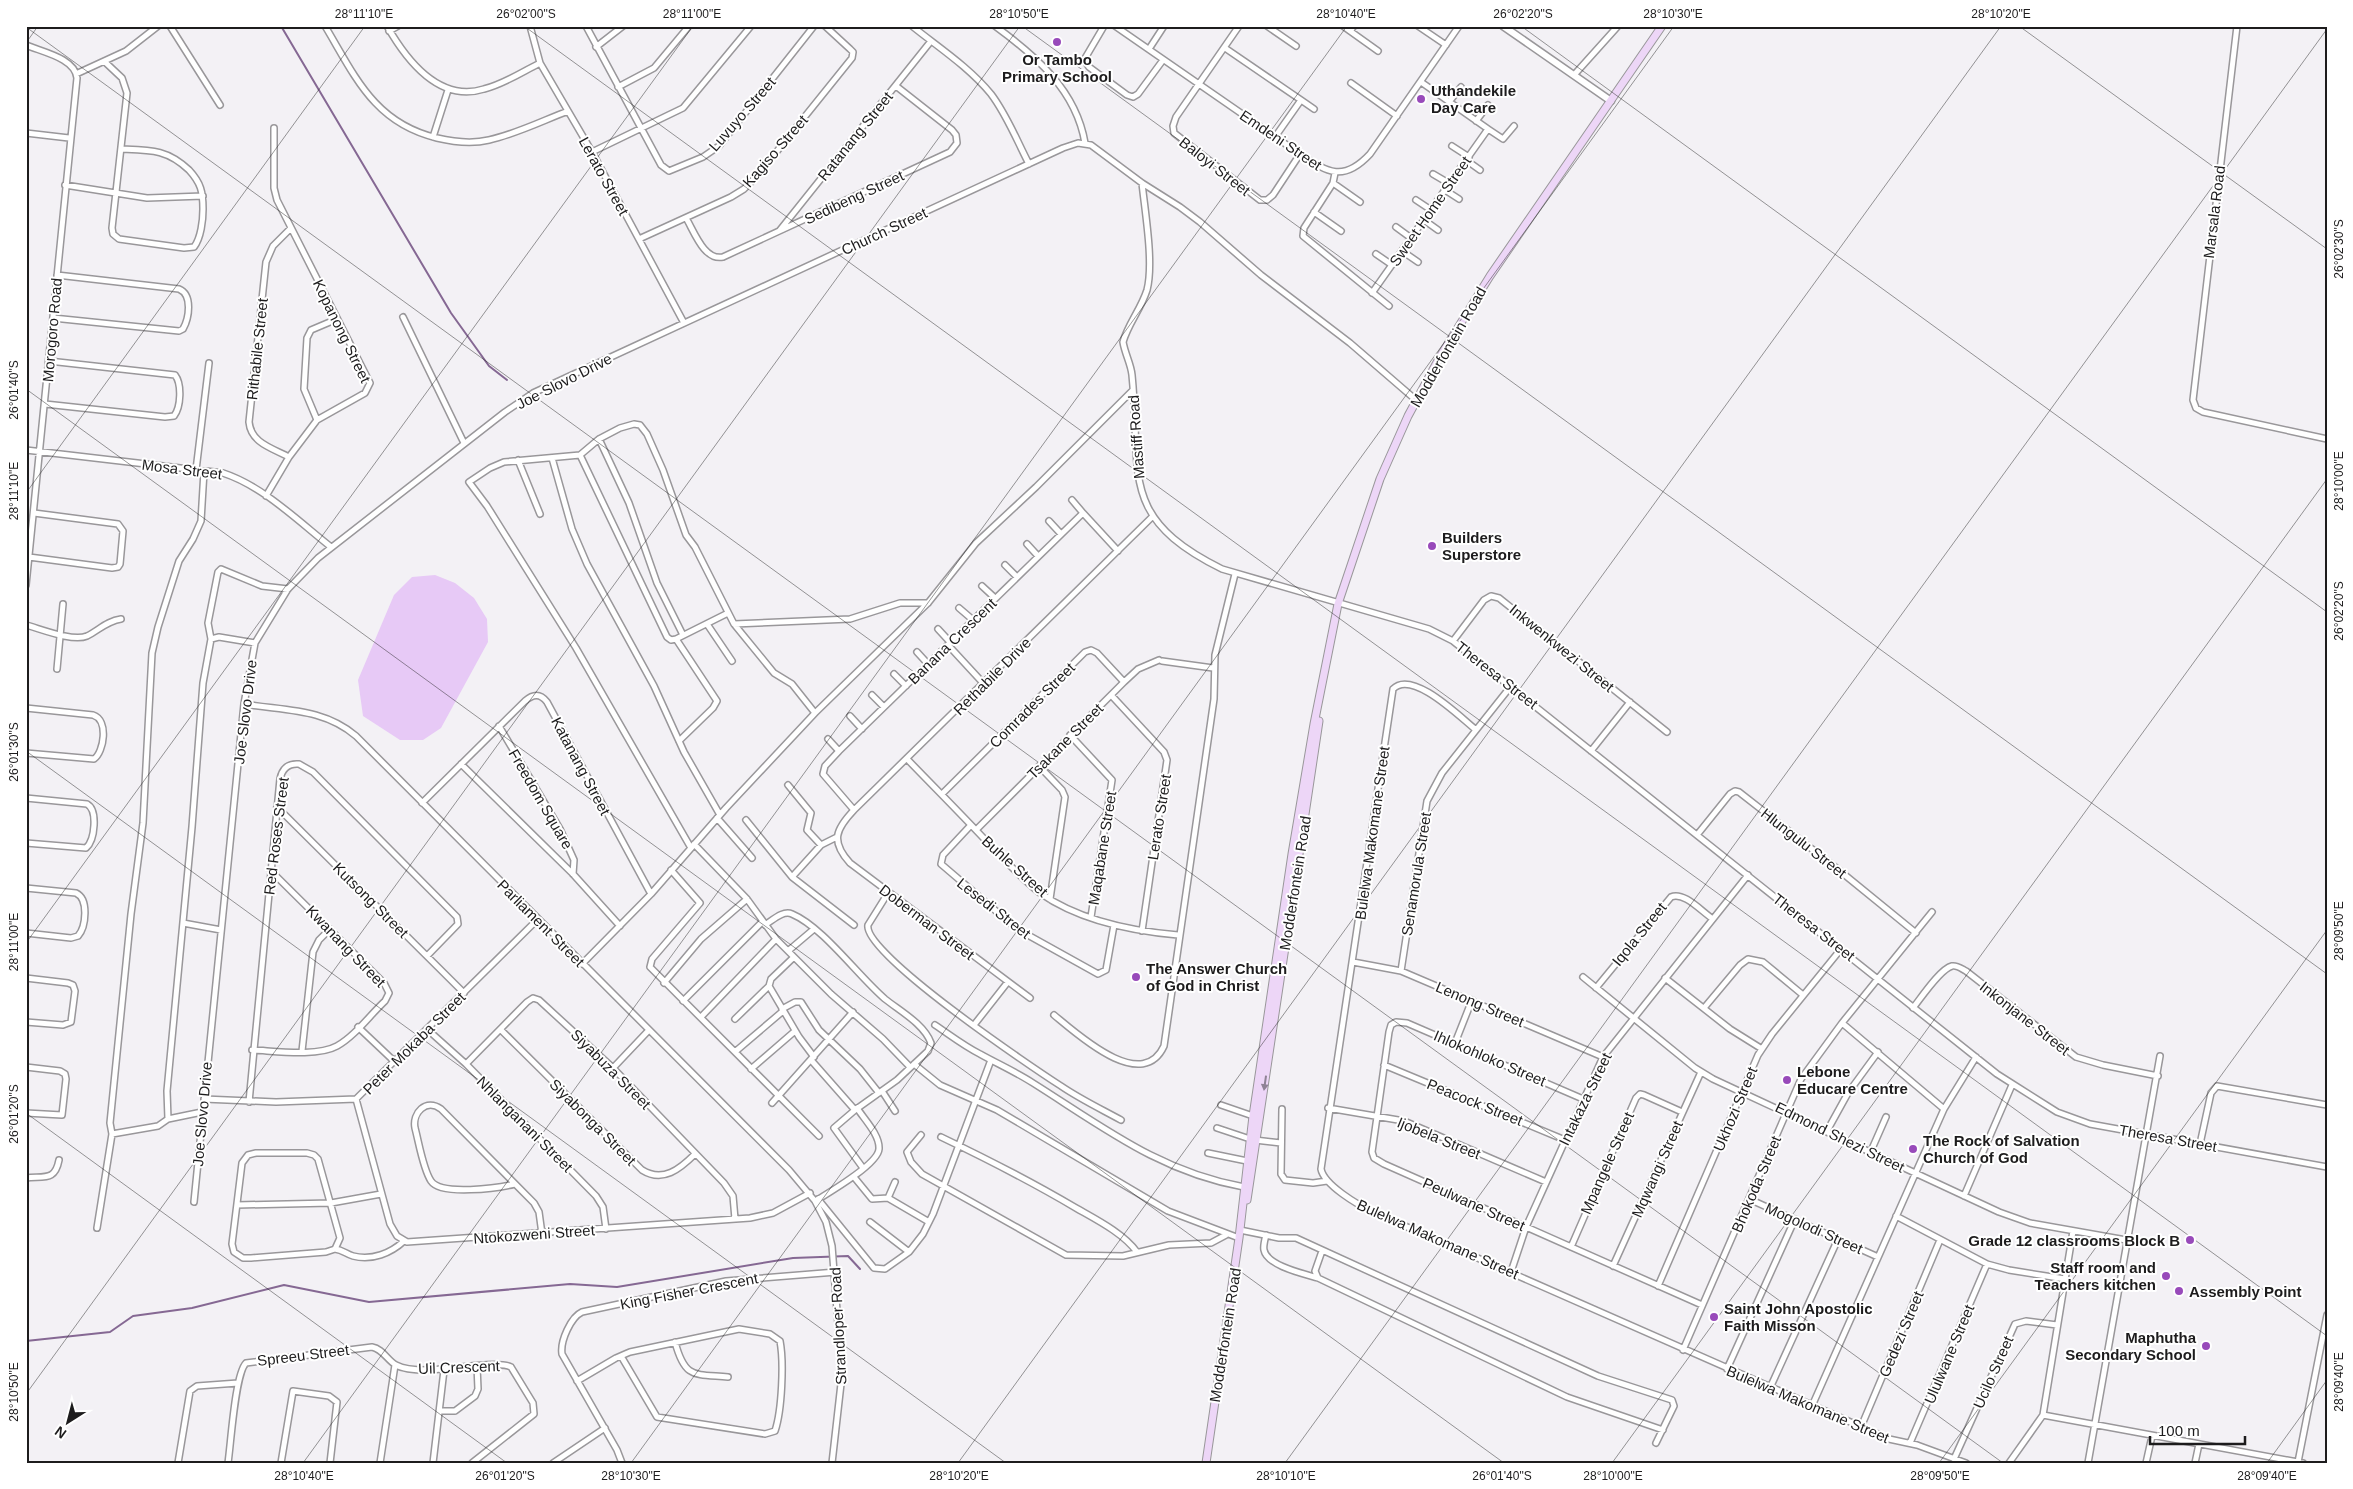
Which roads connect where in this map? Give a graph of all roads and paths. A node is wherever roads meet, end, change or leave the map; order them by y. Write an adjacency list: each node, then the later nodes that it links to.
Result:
1 (158, 26): 37 (street)
2 (170, 26): 51 (street)
3 (325, 26): 62 (street)
4 (398, 26): 26 (street)
5 (530, 26): 38 (street, Lerato Street)
6 (586, 26): 32 (street, Luvuyo Street)
7 (623, 26): 32 (street)
8 (689, 26): 45 (street)
9 (751, 26): 59 (street)
10 (814, 26): 59 (street, Luvuyo Street)
11 (824, 26): 87 (street, Kagiso Street)
12 (912, 26): 28 (street)
13 (995, 26): 65 (street)
14 (1104, 26): 36 (street)
15 (1115, 26): 34 (street, Emdeni Street)
16 (1164, 26): 34 (street)
17 (1239, 26): 33 (street, Baloyi Street)
18 (1267, 26): 30 (street)
19 (1343, 26): 27 (street)
20 (1418, 26): 31 (street)
21 (1459, 26): 31 (street, Emdeni Street)
22 (1503, 26): 40 (street)
23 (1618, 26): 40 (street)
24 (1662, 26): 49 (main road, Modderfontein Road)
25 (2237, 26): 114 (street, Marsala Road)
26 (388, 29): 47 (street)
27 (1352, 29): 35 (street)
28 (931, 41): 44 (street, Ratanang Street); 71 (street)
29 (26, 46): 39 (street)
30 (1296, 46)
31 (1446, 46): 41 (street, Emdeni Street)
32 (596, 47): 45 (street, Luvuyo Street)
33 (1225, 48): 43 (street, Baloyi Street); 48 (street)
34 (1149, 50): 36 (street, Emdeni Street)
35 (1378, 51)
36 (1163, 60): 43 (street, Emdeni Street)
37 (105, 62): 39 (street); 67 (street)
38 (540, 64): 47 (street); 54 (street, Lerato Street)
39 (76, 74): 64 (street, Morogoro Road)
40 (1574, 75): 49 (street)
41 (1421, 82): 50 (street); 55 (street, Emdeni Street)
42 (1351, 83): 55 (street)
43 (1199, 84): 63 (street, Emdeni Street); 69 (street, Baloyi Street)
44 (896, 86): 91 (street, Ratanang Street); 91 (street, Sedibeng Street)
45 (618, 87): 59 (street, Luvuyo Street)
46 (1460, 87): 50 (street)
47 (448, 90): 62 (street)
48 (1301, 100): 53 (street); 63 (street)
49 (1612, 101): 110 (main road, Modderfontein Road)
50 (1449, 102): 56 (street)
51 (220, 105)
52 (1488, 105): 56 (street)
53 (1314, 109)
54 (568, 111): 62 (street); 68 (street, Lerato Street)
55 (1397, 116): 73 (street, Emdeni Street)
56 (1476, 121): 60 (street)
57 (1514, 126): 60 (street)
58 (274, 128): 90 (street, Kopanong Street)
59 (641, 128): 68 (street)
60 (1488, 129): 70 (street, Sweet Home Street)
61 (26, 134): 64 (street)
62 (433, 137)
63 (1275, 137): 69 (street, Emdeni Street)
64 (69, 138): 78 (street, Morogoro Road)
65 (1085, 143): 71 (street, Church Street); 75 (street)
66 (1452, 146): 70 (street)
67 (120, 149): 80 (street); 81 (street)
68 (592, 152): 95 (street, Lerato Street)
69 (1300, 154): 73 (street, Emdeni Street)
70 (1468, 158): 72 (street); 77 (street, Sweet Home Street)
71 (1029, 164): 106 (street, Church Street)
72 (1480, 170)
73 (1335, 173): 76 (street)
74 (1433, 174): 77 (street)
75 (1142, 183): 109 (street, Mastiff Road); 110 (street)
76 (1333, 183): 84 (street); 86 (street)
77 (1450, 184): 79 (street, Sweet Home Street)
78 (65, 185): 80 (street); 100 (street, Morogoro Road)
79 (1445, 190): 82 (street); 85 (street, Sweet Home Street)
80 (116, 193): 81 (street); 81 (street)
81 (203, 196)
82 (1459, 199)
83 (1416, 200): 85 (street)
84 (1360, 202)
85 (1431, 210): 88 (street, Sweet Home Street)
86 (1314, 212): 93 (street); 101 (street)
87 (686, 218): 91 (street, Sedibeng Street); 95 (street, Kagiso Street)
88 (1424, 220): 92 (street); 94 (street, Sweet Home Street)
89 (1396, 226): 94 (street)
90 (291, 228): 105 (street, Kopanong Street); 119 (street, Rithabile Street)
91 (779, 230)
92 (1438, 230)
93 (1341, 231)
94 (1411, 238): 96 (street, Sweet Home Street)
95 (639, 239): 106 (street, Lerato Street)
96 (1402, 251): 98 (street); 99 (street, Sweet Home Street)
97 (1376, 254): 99 (street)
98 (1418, 262)
99 (1392, 265): 101 (street, Sweet Home Street)
100 (57, 276): 104 (street, Morogoro Road); 104 (street)
101 (1372, 292): 102 (street)
102 (1388, 306)
103 (403, 317): 115 (street)
104 (53, 318): 107 (street, Morogoro Road)
105 (337, 319): 112 (street); 112 (street, Kopanong Street)
106 (684, 323): 115 (street, Joe Slovo Drive)
107 (49, 361): 111 (street, Morogoro Road); 111 (street)
108 (209, 363): 122 (street)
109 (1133, 390): 129 (street, Mastiff Road); 144 (street)
110 (1416, 400): 146 (main road, Modderfontein Road)
111 (45, 404): 117 (street, Morogoro Road)
112 (317, 420): 119 (street, Kopanong Street)
113 (599, 439): 118 (street); 148 (street); 156 (street)
114 (2327, 439)
115 (464, 443): 133 (street, Joe Slovo Drive)
116 (26, 450): 117 (street, Mosa Street)
117 (40, 452): 122 (street, Mosa Street); 127 (street, Morogoro Road)
118 (580, 455): 120 (street); 158 (street)
119 (289, 457): 124 (street, Kopanong Street)
120 (552, 458): 121 (street); 187 (street)
121 (518, 460): 128 (street); 207 (street)
122 (196, 470): 123 (street, Mosa Street)
123 (204, 471): 124 (street, Mosa Street); 323 (street)
124 (266, 496): 133 (street, Mosa Street)
125 (1072, 500): 126 (street)
126 (1083, 513): 131 (street, Banana Crescent); 134 (street)
127 (34, 514): 136 (street, Morogoro Road); 136 (street)
128 (540, 514)
129 (1152, 517): 134 (street, Rethabile Drive); 138 (street, Mastiff Road)
130 (1048, 521): 131 (street)
131 (1061, 534): 135 (street, Banana Crescent)
132 (1027, 544): 135 (street)
133 (331, 547): 142 (street, Joe Slovo Drive)
134 (1118, 551): 169 (street, Rethabile Drive)
135 (1038, 556): 139 (street, Banana Crescent)
136 (29, 557): 140 (street, Morogoro Road)
137 (1005, 565): 139 (street)
138 (1235, 574): 146 (street, Mastiff Road); 165 (street)
139 (1016, 577): 143 (street, Banana Crescent)
140 (26, 585)
141 (982, 586): 143 (street)
142 (288, 589): 157 (street); 160 (street, Joe Slovo Drive)
143 (995, 598): 150 (street, Banana Crescent)
144 (928, 603): 152 (street); 179 (street)
145 (63, 604): 155 (street)
146 (1338, 604): 159 (street, Theresa Street); 176 (main road, Modderfontein Road)
147 (959, 608): 150 (street)
148 (728, 613): 151 (street); 152 (street)
149 (121, 619): 155 (street)
150 (973, 620): 161 (street, Banana Crescent)
151 (707, 624): 156 (street); 163 (street)
152 (734, 624): 179 (street)
153 (26, 625): 155 (street)
154 (938, 629): 161 (street)
155 (60, 634): 166 (street)
156 (683, 635): 158 (street)
157 (211, 639): 160 (street); 223 (street)
158 (676, 639): 187 (street)
159 (1453, 640): 171 (street, Theresa Street); 174 (street, Inkwenkwezi Street)
160 (256, 643): 175 (street, Joe Slovo Drive)
161 (949, 644): 164 (street, Banana Crescent); 169 (street)
162 (917, 652): 164 (street)
163 (732, 661)
164 (928, 664): 170 (street, Banana Crescent)
165 (1213, 668): 168 (street, Tsakane Street); 234 (street)
166 (57, 669)
167 (894, 674): 170 (street)
168 (1124, 682): 173 (street, Tsakane Street); 195 (street, Comrades Street)
169 (984, 684): 191 (street, Rethabile Drive)
170 (906, 686): 177 (street, Banana Crescent)
171 (1511, 686): 183 (street, Senamorula Street); 189 (street, Theresa Street)
172 (872, 695): 177 (street)
173 (1111, 695): 185 (street, Tsakane Street); 231 (street, Lerato Street)
174 (1630, 702): 184 (street); 189 (street, Inkwenkwezi Street)
175 (244, 704): 197 (street, Parliament Street); 230 (street, Joe Slovo Drive)
176 (1319, 706): 316 (main road, Modderfontein Road); 328 (main road, Modderfontein Road, one-way to 328)
177 (884, 707): 182 (street, Banana Crescent)
178 (26, 708): 190 (street)
179 (815, 714): 200 (street)
180 (850, 716): 182 (street)
181 (499, 726): 192 (street, Katanang Street); 211 (street, Freedom Square); 216 (street, Katanang Street)
182 (862, 729): 188 (street, Banana Crescent)
183 (1475, 729): 240 (street, Bulelwa Makomane Street); 242 (street, Senamorula Street)
184 (1667, 732)
185 (1070, 735): 193 (street, Tsakane Street); 220 (street, Maqabane Street)
186 (828, 739): 188 (street)
187 (678, 741): 200 (street)
188 (839, 750): 199 (street, Banana Crescent)
189 (1591, 751): 203 (street, Theresa Street)
190 (26, 753)
191 (908, 760): 195 (street, Buhle Street); 199 (street, Rethabile Drive)
192 (461, 764): 197 (street, Katanang Street); 211 (street, Freedom Square)
193 (1040, 766): 202 (street, Tsakane Street); 218 (street)
194 (788, 785): 206 (street)
195 (942, 794): 202 (street, Buhle Street)
196 (26, 798): 205 (street)
197 (422, 803): 222 (street, Parliament Street)
198 (277, 807): 210 (street, Red Roses Street); 238 (street, Kutsong Street); 238 (street, Red Roses Street)
199 (854, 810): 204 (street, Rethabile Drive)
200 (718, 817): 207 (street); 208 (street)
201 (746, 820): 213 (street)
202 (974, 828): 218 (street, Buhle Street); 226 (street, Lesedi Street)
203 (1697, 835): 212 (street, Theresa Street); 233 (street, Hlungulu Street)
204 (837, 837): 206 (street); 215 (street, Doberman Street)
205 (26, 843)
206 (821, 845): 213 (street)
207 (693, 846): 209 (street); 217 (street)
208 (752, 858)
209 (671, 870): 216 (street); 247 (street)
210 (271, 871): 228 (street, Kwanang Street); 277 (street, Red Roses Street)
211 (573, 874): 227 (street, Freedom Square)
212 (1748, 875): 221 (street, Intakaza Street); 236 (street, Theresa Street)
213 (792, 877): 225 (street)
214 (26, 888): 232 (street)
215 (888, 893): 248 (street, Doberman Street); 268 (street)
216 (651, 894): 227 (street)
217 (747, 899): 224 (street); 247 (street)
218 (1050, 899): 220 (street, Buhle Street)
219 (1932, 912): 233 (street)
220 (1091, 917): 226 (street, Buhle Street)
221 (1712, 919): 245 (street, Intakaza Street); 250 (street, Iqola Street)
222 (537, 920): 241 (street, Parliament Street); 251 (street, Peter Mokaba Street)
223 (183, 923): 230 (street); 319 (street)
224 (764, 923): 229 (street); 235 (street); 255 (street)
225 (854, 925)
226 (1114, 925): 231 (street, Buhle Street)
227 (620, 926): 241 (street)
228 (330, 929): 269 (street, Kwanang Street); 278 (street)
229 (814, 929): 237 (street); 288 (street)
230 (222, 930): 299 (street, Joe Slovo Drive)
231 (1142, 931): 234 (street, Buhle Street)
232 (26, 933)
233 (1916, 933): 246 (street)
234 (1178, 935): 261 (street)
235 (776, 939): 237 (street); 260 (street)
236 (1841, 949): 246 (street, Theresa Street); 252 (street, Ukhozi Street)
237 (788, 951): 239 (street)
238 (428, 956): 251 (street, Kutsong Street)
239 (794, 957): 249 (street); 259 (street)
240 (1353, 962): 242 (street, Lenong Street); 307 (street, Bulelwa Makomane Street)
241 (582, 964): 272 (street, Parliament Street)
242 (1401, 971): 254 (street, Lenong Street)
243 (1582, 977): 250 (street, Edmond Shezi Street)
244 (26, 978): 264 (street)
245 (1664, 978): 256 (street); 262 (street, Intakaza Street)
246 (1879, 979): 257 (street, Theresa Street); 266 (street, Bhokoda Street)
247 (664, 983): 255 (street)
248 (1007, 983): 253 (street, Doberman Street); 268 (street)
249 (769, 986): 258 (street); 263 (street)
250 (1596, 988): 262 (street, Edmond Shezi Street)
251 (464, 994): 270 (street, Peter Mokaba Street)
252 (1803, 995): 256 (street); 276 (street, Ukhozi Street)
253 (1030, 998)
254 (1472, 1000): 275 (street); 282 (street, Lenong Street)
255 (684, 1001): 260 (street)
256 (1704, 1008): 276 (street)
257 (1913, 1008): 283 (street, Theresa Street); 294 (street, Inkonjane Street)
258 (782, 1010): 273 (street); 274 (street); 279 (street)
259 (853, 1012): 274 (street); 288 (street)
260 (700, 1016): 279 (street)
261 (1054, 1016)
262 (1633, 1018): 282 (street, Intakaza Street); 293 (street, Edmond Shezi Street)
263 (735, 1019)
264 (26, 1022)
265 (1396, 1022): 275 (street, Ihlokohloko Street); 289 (street, Peulwane Street)
266 (1842, 1023): 280 (street); 312 (street, Bhokoda Street)
267 (935, 1025): 285 (street)
268 (974, 1026): 320 (street)
269 (358, 1027): 278 (street, Kwanang Street); 286 (street)
270 (428, 1030): 286 (street, Peter Mokaba Street); 287 (street, Nhlanganani Street)
271 (501, 1030): 287 (street, Siyabuza Street); 291 (street, Siyabuza Street); 335 (street, Siyabonga Street)
272 (649, 1030): 291 (street); 349 (street, Parliament Street)
273 (795, 1031): 284 (street); 292 (street)
274 (829, 1039): 284 (street); 297 (street)
275 (1455, 1043): 302 (street, Ihlokohloko Street)
276 (1762, 1049): 296 (street, Ukhozi Street)
277 (252, 1050): 278 (street, Kwanang Street); 303 (street, Red Roses Street)
278 (302, 1051)
279 (736, 1052): 292 (street)
280 (1878, 1052): 310 (street); 322 (street)
281 (2160, 1056): 294 (street)
282 (1603, 1058): 302 (street, Intakaza Street)
283 (1976, 1058): 295 (street, Theresa Street); 310 (street)
284 (813, 1059): 298 (street); 308 (street)
285 (991, 1060): 301 (street); 348 (street)
286 (395, 1062): 300 (street, Peter Mokaba Street)
287 (466, 1064): 366 (street, Nhlanganani Street)
288 (912, 1065): 297 (street); 301 (street)
289 (1384, 1065): 317 (street, Peulwane Street); 329 (street, Peacock Street)
290 (26, 1067): 315 (street)
291 (613, 1068): 335 (street, Siyabuza Street)
292 (751, 1069): 298 (street)
293 (1701, 1072): 296 (street, Edmond Shezi Street); 314 (street, Mqwangi Street)
294 (2158, 1076): 324 (street)
295 (2012, 1085): 324 (street, Theresa Street); 351 (street)
296 (1742, 1091): 312 (street, Edmond Shezi Street); 388 (street, Ukhozi Street)
297 (881, 1092): 308 (street); 311 (street)
298 (778, 1097): 304 (street); 326 (street)
299 (204, 1099): 303 (street, Peter Mokaba Street); 313 (street, Joe Slovo Drive)
300 (356, 1099): 303 (street, Peter Mokaba Street); 350 (street)
301 (975, 1099): 332 (street); 370 (street)
302 (1583, 1099): 329 (street, Intakaza Street)
303 (249, 1102)
304 (772, 1104)
305 (1221, 1105): 316 (street)
306 (2327, 1105): 331 (street)
307 (1328, 1108): 317 (street, Ijobela Street); 343 (street, Bulelwa Makomane Street)
308 (856, 1109): 339 (street); 339 (street)
309 (1282, 1109): 330 (street)
310 (1944, 1109): 340 (street)
311 (895, 1111)
312 (1787, 1111): 322 (street, Edmond Shezi Street); 353 (street, Bhokoda Street)
313 (202, 1112): 319 (street); 355 (street, Joe Slovo Drive)
314 (1682, 1112): 376 (street, Mpangele Street); 383 (street, Mqwangi Street)
315 (26, 1113)
316 (1253, 1116): 328 (main road, Modderfontein Road)
317 (1377, 1116): 345 (street, Ijobela Street); 364 (street, Peulwane Street)
318 (1886, 1117): 333 (street)
319 (168, 1119): 323 (street)
320 (1120, 1120)
321 (1217, 1128): 328 (street)
322 (1827, 1131): 333 (street, Edmond Shezi Street)
323 (112, 1134): 365 (street)
324 (2147, 1134): 331 (street, Theresa Street); 374 (street)
325 (920, 1135): 347 (street)
326 (820, 1136)
327 (940, 1137): 332 (street)
328 (1252, 1140): 330 (street); 337 (main road, Modderfontein Road); 358 (main road, Modderfontein Road)
329 (1565, 1140): 345 (street, Intakaza Street)
330 (1281, 1143): 343 (street)
331 (2200, 1144): 338 (street, Theresa Street)
332 (960, 1146): 347 (street); 380 (street)
333 (1871, 1151): 340 (street, Edmond Shezi Street)
334 (1208, 1153): 337 (street)
335 (695, 1154): 360 (street, Siyabuza Street)
336 (59, 1160): 342 (street)
337 (1247, 1161): 348 (main road, Modderfontein Road)
338 (2327, 1167)
339 (863, 1168): 341 (street)
340 (1915, 1173): 351 (street, Edmond Shezi Street); 359 (street)
341 (854, 1177): 352 (street); 354 (street)
342 (26, 1178)
343 (1327, 1181): 385 (street, Bulelwa Makomane Street)
344 (895, 1182): 352 (street)
345 (1546, 1182): 364 (street, Intakaza Street)
346 (515, 1184): 346 (street); 368 (street)
347 (945, 1187): 363 (street); 380 (street)
348 (1244, 1187): 358 (main road, Modderfontein Road)
349 (810, 1193): 354 (street, Strandloper Road); 360 (street, Ntokozweni Street)
350 (381, 1194): 356 (street); 375 (street)
351 (1964, 1196): 367 (street, Edmond Shezi Street)
352 (888, 1198): 363 (street)
353 (1750, 1199): 361 (street, Mogolodi Street); 389 (street, Bhokoda Street)
354 (817, 1200): 379 (street); 384 (street, Strandloper Road)
355 (194, 1202)
356 (331, 1203): 357 (street); 357 (street); 377 (street)
357 (237, 1205): 377 (street)
358 (1243, 1208): 369 (main road, Modderfontein Road)
359 (1896, 1216): 373 (street); 381 (street)
360 (735, 1219): 366 (street, Ntokozweni Street)
361 (1795, 1219): 372 (street, Mogolodi Street); 397 (street)
362 (870, 1222): 379 (street)
363 (929, 1222): 379 (street)
364 (1526, 1227): 376 (street, Peulwane Street); 385 (street, Intakaza Street)
365 (96, 1228)
366 (606, 1229): 368 (street, Ntokozweni Street)
367 (2073, 1231): 374 (street, Edmond Shezi Street); 387 (street)
368 (542, 1234): 375 (street, Ntokozweni Street)
369 (1240, 1234): 370 (street); 371 (street); 426 (main road, Modderfontein Road)
370 (1226, 1235): 380 (street)
371 (1266, 1235): 378 (street); 386 (street)
372 (1838, 1239): 381 (street, Mogolodi Street); 402 (street)
373 (1940, 1240): 382 (street); 408 (street, Gedezi Street)
374 (2126, 1240): 406 (street)
375 (404, 1241): 377 (street)
376 (1571, 1247): 383 (street, Peulwane Street)
377 (335, 1249)
378 (1322, 1251): 386 (street); 409 (street)
379 (909, 1252)
380 (1137, 1252)
381 (1878, 1257): 403 (street)
382 (1987, 1264): 387 (street); 412 (street, Ululwane Street)
383 (1614, 1266): 388 (street, Peulwane Street)
384 (836, 1272): 400 (street, King Fisher Crescent); 425 (street, Strandloper Road)
385 (1511, 1272): 393 (street, Bulelwa Makomane Street)
386 (1318, 1278): 409 (street)
387 (2065, 1279): 391 (street)
388 (1658, 1286): 389 (street, Peulwane Street)
389 (1702, 1306): 393 (street, Bhokoda Street)
390 (2327, 1315): 415 (street)
391 (2057, 1325): 405 (street); 414 (street, Ucilo Street)
392 (676, 1342): 394 (street); 394 (street); 399 (street)
393 (1683, 1350): 397 (street, Bulelwa Makomane Street)
394 (621, 1356): 400 (street)
395 (395, 1365): 398 (street, Uil Crescent); 401 (street, Spreeu Street); 420 (street)
396 (477, 1366): 398 (street, Uil Crescent); 404 (street); 422 (street, Uil Crescent)
397 (1727, 1369): 402 (street, Bulelwa Makomane Street)
398 (444, 1370): 404 (street)
399 (728, 1377)
400 (577, 1381): 407 (street)
401 (238, 1383): 416 (street); 417 (street, Spreeu Street)
402 (1770, 1388): 403 (street, Bulelwa Makomane Street)
403 (1812, 1406): 408 (street, Bulelwa Makomane Street)
404 (440, 1411): 421 (street)
405 (2043, 1415): 406 (street); 428 (street)
406 (2094, 1423): 410 (street); 429 (street)
407 (604, 1428): 423 (street); 424 (street)
408 (1861, 1428): 412 (street, Bulelwa Makomane Street)
409 (1663, 1430): 411 (street)
410 (2152, 1436): 413 (street); 430 (street)
411 (1656, 1443)
412 (1910, 1444): 414 (street, Bulelwa Makomane Street)
413 (2199, 1444): 415 (street); 431 (street)
414 (1954, 1459): 427 (street, Bulelwa Makomane Street)
415 (2301, 1462)
416 (178, 1463)
417 (228, 1463)
418 (281, 1463): 419 (street)
419 (330, 1463)
420 (380, 1463)
421 (433, 1463)
422 (472, 1463)
423 (554, 1463)
424 (622, 1463)
425 (832, 1463)
426 (1206, 1463)
427 (1966, 1463)
428 (2009, 1463)
429 (2088, 1463)
430 (2146, 1463)
431 (2195, 1463)

